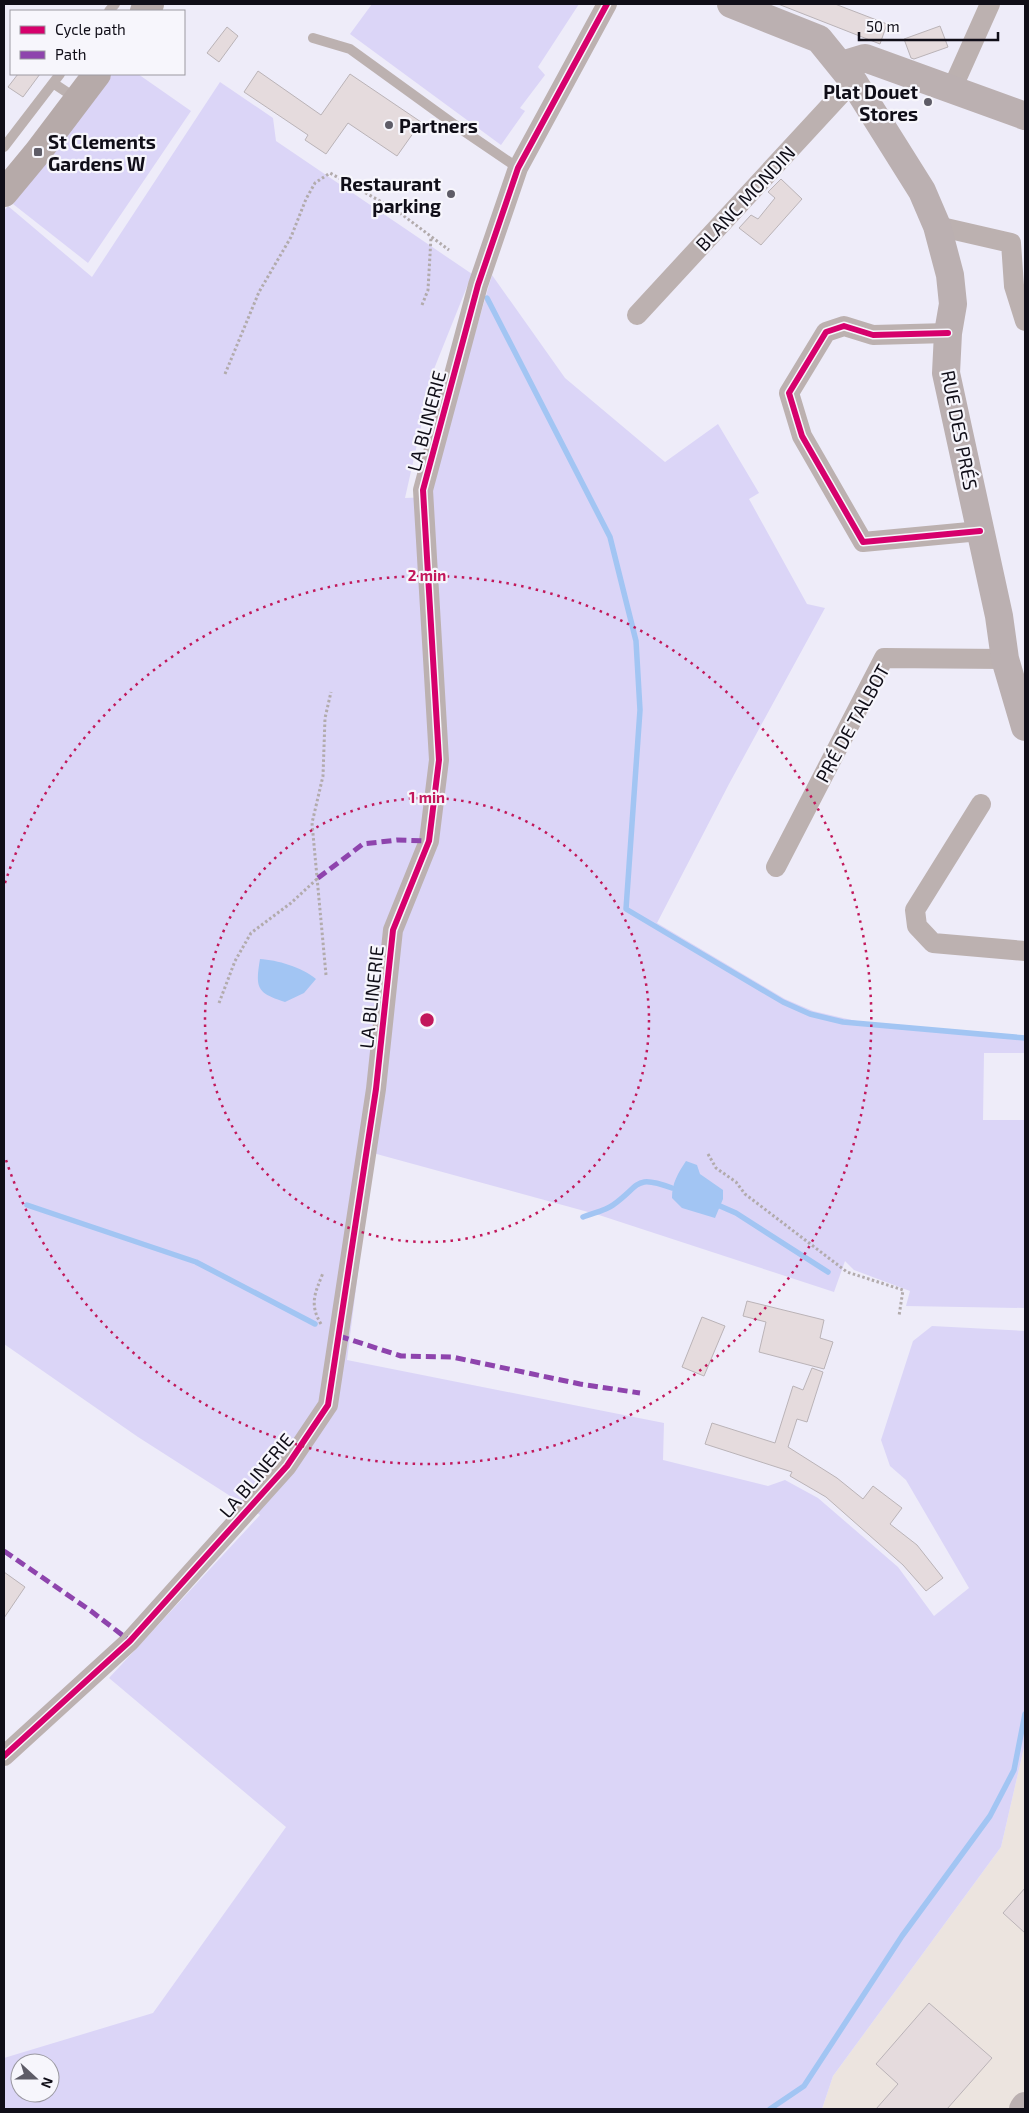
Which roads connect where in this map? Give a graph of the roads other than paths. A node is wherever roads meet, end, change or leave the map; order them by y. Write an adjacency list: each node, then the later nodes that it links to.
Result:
1 (607, 4): 13 (street, LA BLINERIE)
2 (731, 4): 5 (main road, RUE DES PRÉS)
3 (990, 4): 9 (street)
4 (313, 38): 13 (lane)
5 (848, 73): 9 (main road); 15 (main road, RUE DES PRÉS); 17 (street, BLANC MONDIN)
6 (59, 75): 8 (lane)
7 (96, 75): 10 (main road)
8 (53, 83): 10 (lane); 12 (lane)
9 (952, 89): 11 (main road)
10 (77, 99): 14 (main road)
11 (1025, 116)
12 (4, 147)
13 (518, 168): 26 (street, LA BLINERIE)
14 (4, 193)
15 (937, 226): 16 (street); 19 (main road, RUE DES PRÉS)
16 (1018, 245): 18 (street)
17 (637, 315)
18 (1025, 320)
19 (948, 333): 20 (main road, RUE DES PRÉS); 20 (street)
20 (980, 532): 21 (main road, RUE DES PRÉS)
21 (1005, 659): 22 (main road, RUE DES PRÉS); 24 (street, PRÉ DE TALBOT)
22 (1025, 727)
23 (981, 804): 25 (street)
24 (776, 867)
25 (1025, 951)
26 (4, 1756)
27 (1025, 2106): 28 (main road)
28 (1022, 2109)

